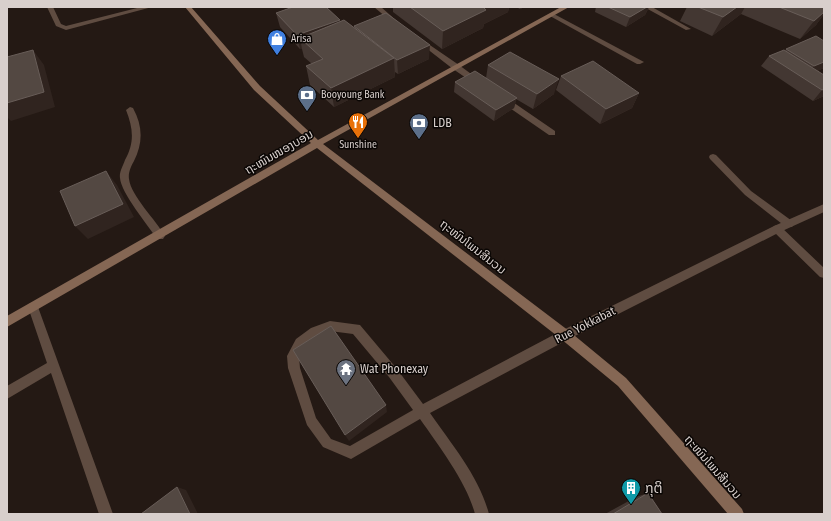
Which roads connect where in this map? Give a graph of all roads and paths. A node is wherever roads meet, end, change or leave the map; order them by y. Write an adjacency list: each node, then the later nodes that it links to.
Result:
1 (50, 7): 2 (street)
2 (149, 7)
3 (188, 7): 17 (street, ຖະໜົນໂພນສີນວນ)
4 (377, 7): 8 (street)
5 (566, 7): 7 (street, ຖະໜົນໜອງບອນ)
6 (647, 7): 9 (street)
7 (552, 15): 11 (street); 12 (street, ຖະໜົນໜອງບອນ)
8 (399, 24)
9 (688, 29)
10 (411, 34): 12 (street)
11 (640, 62)
12 (456, 67): 13 (street); 17 (street, ຖະໜົນໜອງບອນ)
13 (482, 84)
14 (495, 93): 16 (street)
15 (130, 110): 22 (street)
16 (552, 133)
17 (317, 144): 22 (street, ຖະໜົນໜອງບອນ); 26 (street, ຖະໜົນໂພນສີນວນ)
18 (713, 157): 20 (street)
19 (824, 208): 20 (street, Rue Yokkabat)
20 (789, 224): 21 (street, Rue Yokkabat)
21 (777, 229): 23 (street); 26 (street, Rue Yokkabat)
22 (160, 236): 24 (street, ຖະໜົນໜອງບອນ)
23 (824, 274)
24 (33, 307): 25 (street, ຖະໜົນໜອງບອນ); 27 (street)
25 (7, 322)
26 (566, 335): 29 (street, Rue Yokkabat); 32 (street, ຖະໜົນໂພນສີນວນ)
27 (54, 365): 28 (street); 30 (street)
28 (7, 393)
29 (422, 411): 29 (street, Rue Yokkabat); 31 (street)
30 (106, 514)
31 (482, 514)
32 (737, 514)

